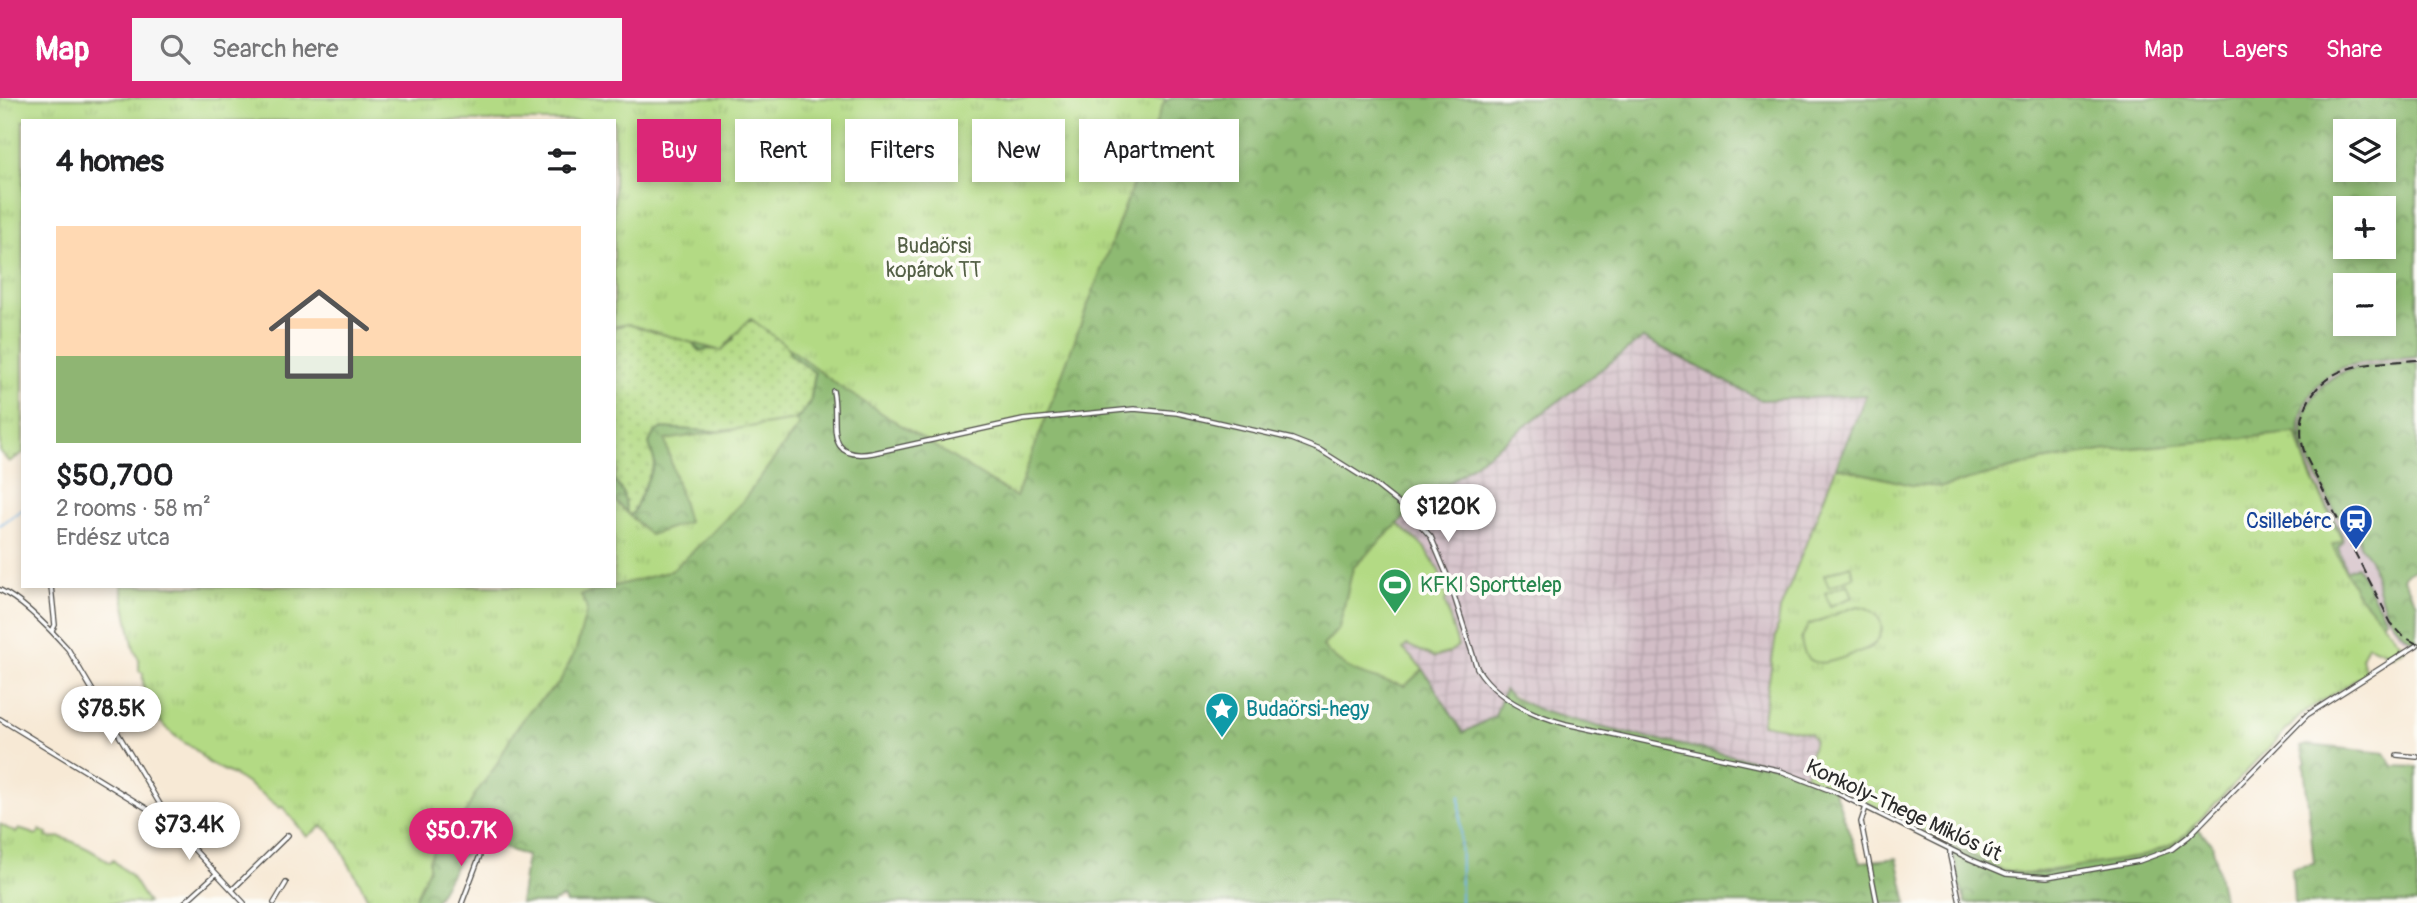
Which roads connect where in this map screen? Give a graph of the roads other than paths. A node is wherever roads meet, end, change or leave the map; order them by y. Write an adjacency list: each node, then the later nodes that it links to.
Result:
1 (833, 391): 11 (street, Konkoly-Thege Miklós út)
2 (51, 588): 4 (street)
3 (0, 592): 4 (street)
4 (52, 631): 12 (street)
5 (2417, 645): 6 (street, Konkoly-Thege Miklós út)
6 (2412, 649): 7 (street); 15 (street, Konkoly-Thege Miklós út)
7 (2417, 652)
8 (0, 719): 12 (street)
9 (2397, 755): 10 (street)
10 (2417, 757)
11 (1866, 807): 15 (street, Konkoly-Thege Miklós út); 23 (street)
12 (175, 830): 16 (street)
13 (288, 835): 18 (street)
14 (485, 842): 22 (street)
15 (1950, 849): 24 (street)
16 (216, 874): 18 (street); 19 (street)
17 (286, 883): 21 (street)
18 (232, 890): 20 (street)
19 (184, 903)
20 (244, 903)
21 (274, 903)
22 (462, 903)
23 (1878, 903)
24 (1960, 903)

